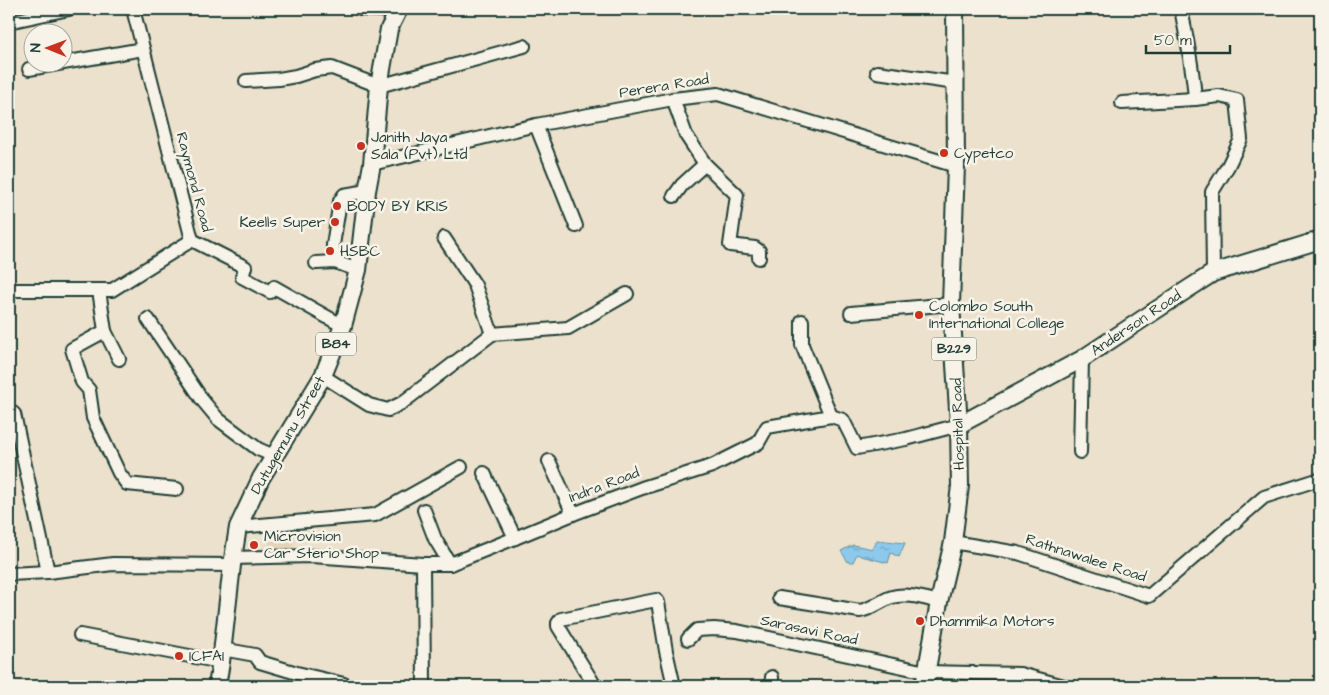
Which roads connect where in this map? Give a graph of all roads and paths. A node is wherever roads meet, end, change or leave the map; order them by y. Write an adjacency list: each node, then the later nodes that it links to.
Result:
1 (69, 9): 7 (street)
2 (133, 9): 9 (street, Raymond Road)
3 (360, 9): 6 (street)
4 (955, 9): 13 (main road, Hospital Road / B229)
5 (1180, 9): 16 (street)
6 (398, 10): 14 (main road, Dutugemunu Street / B84)
7 (10, 22)
8 (524, 46): 14 (street)
9 (143, 49): 10 (street); 26 (street, Raymond Road)
10 (72, 61)
11 (877, 72): 13 (street)
12 (246, 81): 14 (street)
13 (956, 82): 21 (main road, Hospital Road / B229)
14 (379, 86): 19 (main road, Dutugemunu Street / B84)
15 (672, 98): 18 (street, Perera Road); 20 (street); 21 (street, Perera Road)
16 (1195, 99): 17 (street); 32 (street)
17 (1122, 103)
18 (536, 126): 19 (street, Perera Road); 24 (street)
19 (372, 164): 22 (main road, Dutugemunu Street / B84)
20 (705, 164): 23 (street); 28 (street)
21 (956, 166): 36 (main road, Hospital Road / B229)
22 (367, 191): 29 (street); 31 (main road, Dutugemunu Street / B84)
23 (674, 196)
24 (576, 226)
25 (444, 238): 42 (street)
26 (192, 240): 34 (street); 40 (street, Raymond Road)
27 (1320, 240): 32 (main road, Anderson Road)
28 (759, 258)
29 (335, 262): 30 (street); 31 (street)
30 (316, 263)
31 (358, 270): 40 (main road, Dutugemunu Street / B84)
32 (1213, 273): 44 (main road, Anderson Road)
33 (9, 290): 34 (street)
34 (99, 290): 41 (street)
35 (627, 294): 42 (street)
36 (952, 304): 37 (street); 48 (main road, Hospital Road / B229)
37 (851, 313)
38 (148, 319): 50 (street)
39 (802, 321): 47 (street)
40 (343, 326): 45 (main road, Dutugemunu Street / B84)
41 (105, 331): 43 (street); 55 (street)
42 (492, 334): 45 (street)
43 (119, 359)
44 (1082, 359): 48 (main road, Anderson Road); 49 (street)
45 (323, 376): 50 (main road, Dutugemunu Street / B84)
46 (12, 412): 64 (street)
47 (831, 416): 48 (street); 57 (street, Indra Road)
48 (959, 425): 60 (main road, Hospital Road / B229)
49 (1080, 452)
50 (274, 456): 58 (main road, Dutugemunu Street / B84)
51 (549, 461): 57 (street)
52 (461, 466): 58 (street)
53 (484, 473): 59 (street)
54 (1320, 479): 60 (street, Rathnawalee Road)
55 (177, 489)
56 (424, 510): 63 (street)
57 (573, 514): 59 (street, Indra Road)
58 (238, 527): 61 (main road, Dutugemunu Street / B84)
59 (515, 538): 63 (street, Indra Road)
60 (953, 542): 67 (main road, Hospital Road / B229)
61 (232, 562): 62 (street, Indra Road); 64 (street, Indra Road); 70 (main road, Dutugemunu Street / B84)
62 (423, 564): 63 (street, Indra Road); 74 (street)
63 (450, 564)
64 (48, 572): 65 (street, Indra Road)
65 (9, 574)
66 (779, 598): 67 (street)
67 (939, 602): 71 (main road, Hospital Road / B229)
68 (80, 635): 70 (street)
69 (688, 638): 71 (street, Sarasavi Road)
70 (222, 655): 72 (street); 73 (main road, Dutugemunu Street / B84)
71 (925, 679): 77 (street, Sarasavi Road)
72 (344, 684)
73 (217, 686)
74 (424, 686)
75 (595, 686): 76 (street)
76 (674, 686)
77 (1064, 686)

